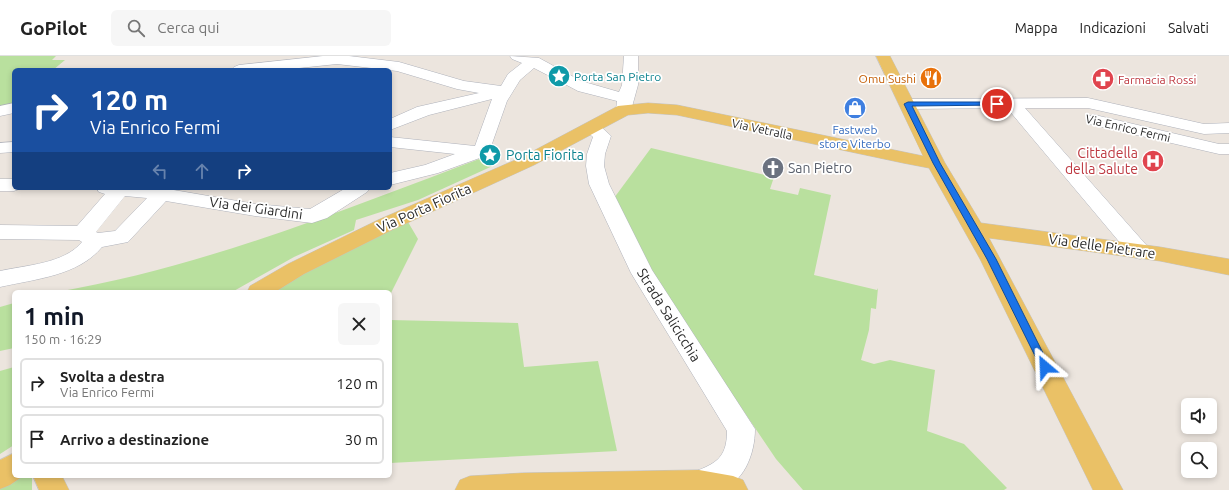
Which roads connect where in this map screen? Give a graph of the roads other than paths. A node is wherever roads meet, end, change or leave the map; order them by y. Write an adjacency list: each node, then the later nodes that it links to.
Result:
1 (518, 56): 6 (street)
2 (631, 56): 11 (street)
3 (883, 56): 12 (main road)
4 (343, 58): 5 (street); 8 (street)
5 (275, 61): 7 (street)
6 (534, 61): 8 (street); 11 (street)
7 (247, 68)
8 (504, 91): 16 (street); 23 (street)
9 (12, 97): 10 (street)
10 (0, 99)
11 (625, 104): 17 (main road, Via Vetralla); 24 (main road, Via Vetralla)
12 (908, 104): 13 (street, Via Enrico Fermi); 24 (main road)
13 (1020, 104): 18 (street, Via Enrico Fermi); 22 (street, Via Enrico Fermi); 35 (street)
14 (12, 108): 15 (street)
15 (0, 111)
16 (392, 124)
17 (592, 128): 38 (main road, Via Porta Fiorita); 42 (street, Strada Salicicchia)
18 (1229, 128)
19 (392, 142): 23 (street)
20 (12, 147): 21 (street)
21 (0, 148)
22 (1229, 149)
23 (482, 151): 25 (street)
24 (936, 163): 32 (main road)
25 (392, 179)
26 (0, 185): 27 (street)
27 (12, 185)
28 (115, 190): 34 (street)
29 (131, 190): 31 (street, Via dei Giardini)
30 (357, 190): 31 (street, Via dei Giardini)
31 (162, 194): 34 (street)
32 (975, 229): 35 (main road, Via delle Pietrare); 46 (main road)
33 (0, 232): 34 (street)
34 (89, 237): 37 (street)
35 (1140, 252): 36 (main road, Via delle Pietrare)
36 (1229, 266)
37 (0, 279)
38 (261, 290)
39 (12, 467): 40 (main road)
40 (0, 476)
41 (48, 478): 43 (main road)
42 (699, 483): 44 (main road); 45 (main road)
43 (54, 490)
44 (470, 490)
45 (733, 490)
46 (1108, 490)

